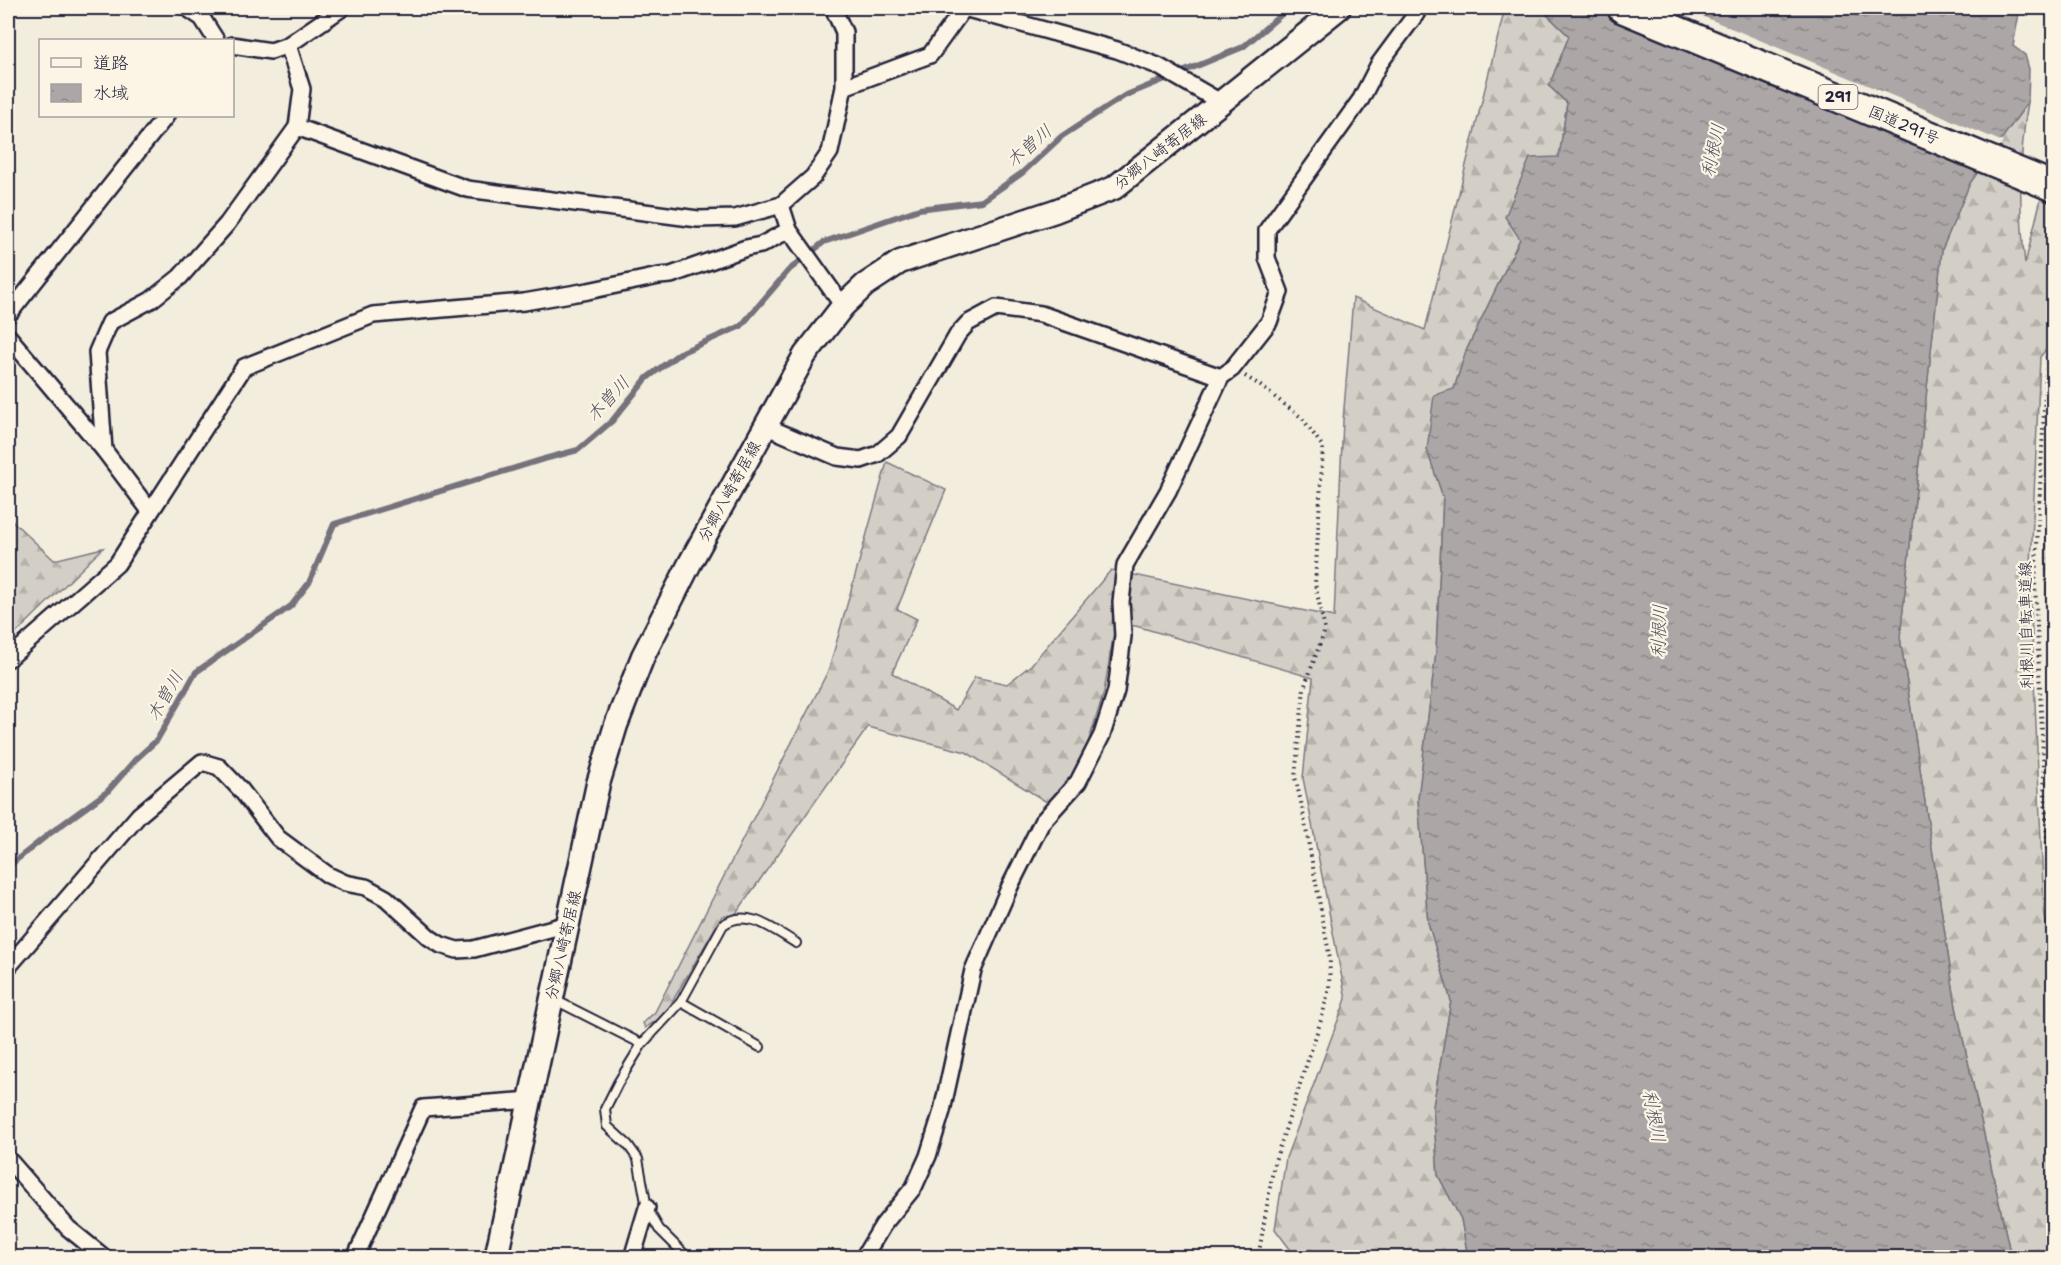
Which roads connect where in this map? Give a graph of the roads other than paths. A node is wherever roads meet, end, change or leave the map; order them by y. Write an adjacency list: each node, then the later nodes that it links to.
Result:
1 (187, 8): 8 (street)
2 (342, 8): 10 (street)
3 (833, 8): 11 (street)
4 (964, 8): 11 (street); 12 (street)
5 (1339, 8): 12 (main road, 分郷八崎寄居線)
6 (1418, 8): 21 (street)
7 (1622, 8): 15 (highway, 国道291号 / 291)
8 (215, 39)
9 (234, 45): 10 (street)
10 (288, 45): 14 (street)
11 (844, 87): 16 (street)
12 (1222, 103): 18 (main road, 分郷八崎寄居線)
13 (165, 117): 19 (street)
14 (297, 127): 16 (street); 23 (street)
15 (2054, 187)
16 (781, 205): 17 (street)
17 (793, 236): 18 (street); 24 (street)
18 (843, 306): 22 (main road, 分郷八崎寄居線)
19 (8, 315)
20 (8, 336): 23 (street)
21 (1227, 373): 22 (street); 41 (street)
22 (765, 426): 26 (main road, 分郷八崎寄居線)
23 (104, 450): 24 (street)
24 (150, 510): 25 (street)
25 (8, 659)
26 (568, 924): 28 (street); 29 (main road, 分郷八崎寄居線)
27 (796, 943): 30 (lane)
28 (8, 967)
29 (551, 998): 31 (lane); 33 (main road, 分郷八崎寄居線)
30 (681, 1002): 31 (lane); 32 (lane)
31 (642, 1044): 35 (lane)
32 (760, 1047)
33 (531, 1100): 37 (street); 38 (main road, 分郷八崎寄居線)
34 (8, 1159): 36 (street)
35 (647, 1208): 39 (street); 40 (lane)
36 (105, 1257)
37 (355, 1257)
38 (496, 1257)
39 (632, 1257)
40 (688, 1257)
41 (863, 1257)

